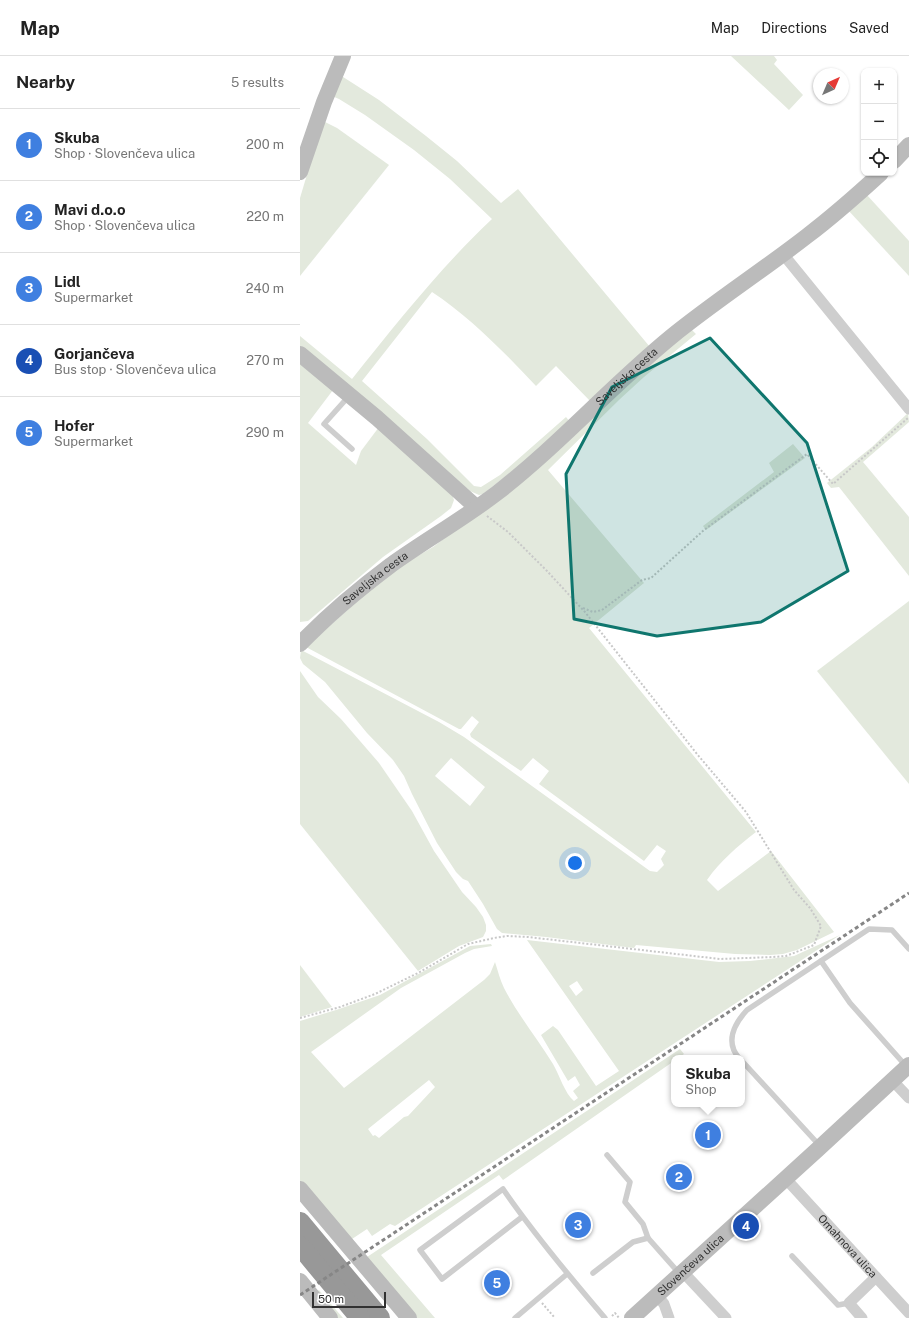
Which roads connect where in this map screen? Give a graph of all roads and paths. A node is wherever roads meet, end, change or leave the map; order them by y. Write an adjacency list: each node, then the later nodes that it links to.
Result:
1 (343, 56): 4 (street)
2 (909, 145): 3 (street)
3 (897, 158)
4 (300, 172)
5 (878, 176): 6 (street, Saveljska cesta)
6 (784, 254): 9 (street); 12 (street, Saveljska cesta)
7 (300, 354): 8 (street)
8 (350, 394): 11 (lane); 12 (street)
9 (909, 409)
10 (909, 418): 13 (path)
11 (352, 449)
12 (476, 507): 13 (path); 14 (street, Saveljska cesta)
13 (581, 608): 17 (path)
14 (300, 644)
15 (909, 949): 16 (lane)
16 (821, 961): 18 (lane); 20 (lane, Slovenčeva ulica)
17 (300, 1018)
18 (737, 1055)
19 (745, 1064): 23 (lane)
20 (908, 1066): 21 (street, Slovenčeva ulica)
21 (892, 1080): 22 (street); 23 (street, Slovenčeva ulica)
22 (909, 1098)
23 (821, 1147): 25 (street, Slovenčeva ulica)
24 (607, 1155): 30 (lane)
25 (786, 1178): 35 (street, Slovenčeva ulica); 37 (street, Omahnova ulica)
26 (300, 1189): 49 (street)
27 (300, 1208): 40 (highway)
28 (522, 1216): 28 (lane); 36 (lane)
29 (300, 1222): 40 (highway)
30 (648, 1238): 34 (lane); 35 (lane)
31 (300, 1246): 39 (highway)
32 (792, 1256): 43 (lane)
33 (300, 1259): 39 (highway)
34 (593, 1273)
35 (682, 1273): 41 (street, Slovenčeva ulica); 56 (street)
36 (567, 1274): 42 (lane); 52 (lane)
37 (876, 1277): 43 (street); 45 (street, Omahnova ulica)
38 (300, 1282): 46 (street)
39 (335, 1288): 47 (highway)
40 (357, 1290): 48 (highway)
41 (657, 1295): 54 (street, Slovenčeva ulica); 55 (street)
42 (538, 1298): 50 (lane); 51 (path)
43 (849, 1303): 57 (street)
44 (615, 1313): 53 (path)
45 (909, 1314)
46 (330, 1318)
47 (360, 1318)
48 (380, 1318)
49 (409, 1318)
50 (515, 1318)
51 (555, 1318)
52 (605, 1318)
53 (619, 1318)
54 (632, 1318)
55 (669, 1318)
56 (726, 1318)
57 (862, 1318)

